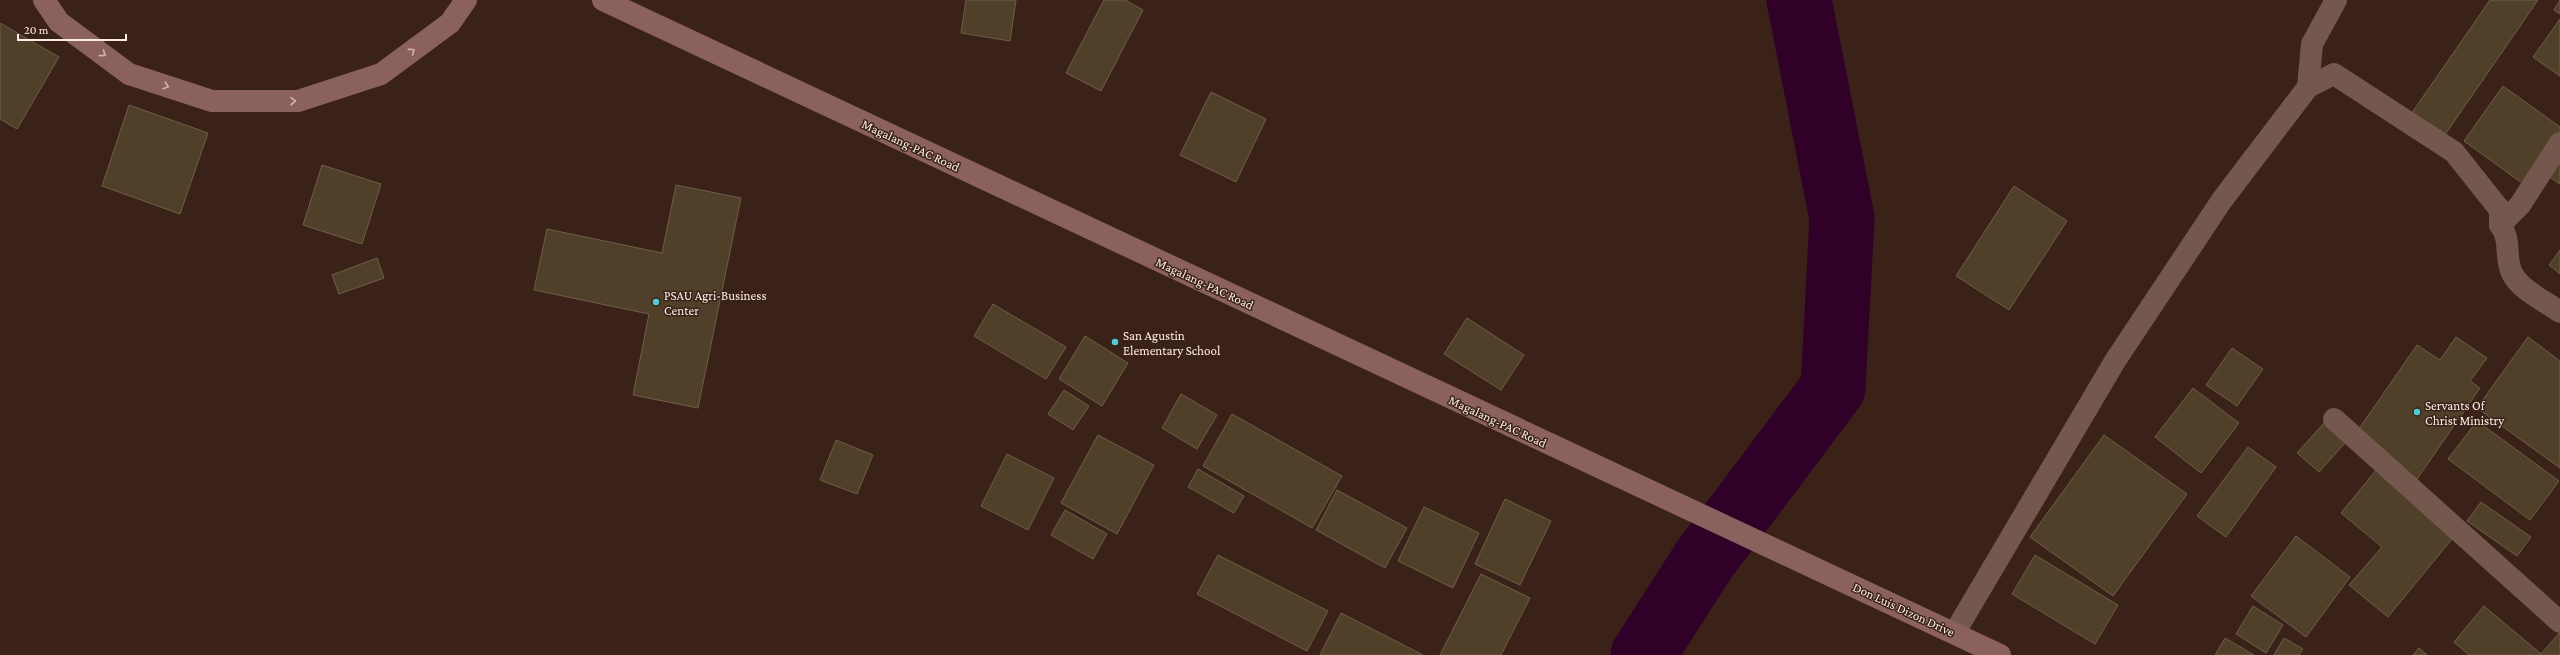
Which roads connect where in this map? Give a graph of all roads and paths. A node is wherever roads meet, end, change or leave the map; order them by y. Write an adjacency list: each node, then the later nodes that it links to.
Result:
1 (44, 0): 2 (street, one-way to 2)
2 (466, 0)
3 (603, 0): 10 (street, Magalang-PAC Road)
4 (2336, 0): 5 (street)
5 (2308, 87): 7 (street); 12 (street)
6 (2560, 143): 7 (street)
7 (2500, 225): 8 (street)
8 (2560, 312)
9 (2334, 419): 11 (street)
10 (1807, 565): 12 (street, Don Luis Dizon Drive)
11 (2560, 622)
12 (1955, 632): 13 (street, Don Luis Dizon Drive)
13 (2000, 655)

